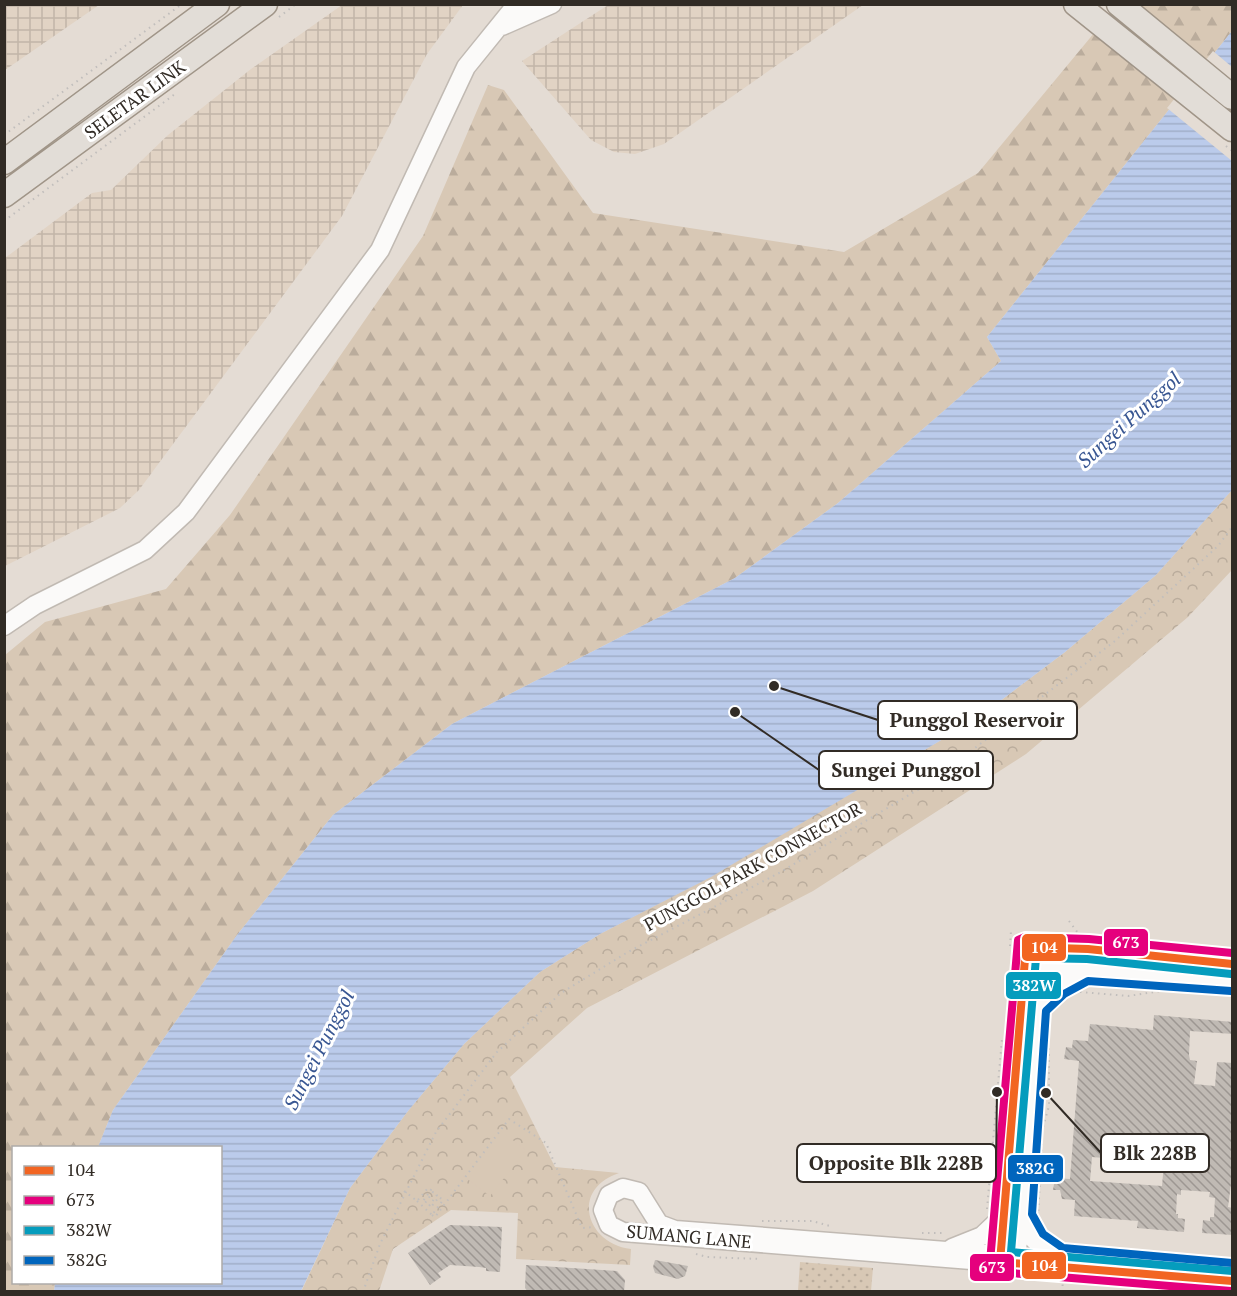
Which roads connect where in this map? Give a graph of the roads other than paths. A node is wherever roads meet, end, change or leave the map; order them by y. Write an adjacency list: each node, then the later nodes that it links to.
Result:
1 (217, 4): 10 (main road, SELETAR LINK)
2 (517, 4): 7 (street)
3 (552, 4): 7 (street)
4 (1076, 4): 9 (main road)
5 (1119, 4): 8 (main road)
6 (271, 11): 11 (main road, SELETAR LINK)
7 (500, 26): 12 (street)
8 (1233, 97)
9 (1233, 129)
10 (4, 162)
11 (4, 195)
12 (4, 626)
13 (1033, 956): 14 (street); 15 (street); 17 (street); 18 (street)
14 (1233, 964)
15 (1085, 970): 16 (street); 17 (street)
16 (1233, 981)
17 (1036, 1006): 18 (street)
18 (1012, 1216): 19 (street); 20 (street); 21 (street)
19 (949, 1242): 21 (street, SUMANG LANE); 21 (street, SUMANG LANE)
20 (1060, 1258): 21 (street, SUMANG LANE); 22 (street, SUMANG LANE)
21 (1008, 1259): 23 (street, SUMANG LANE)
22 (1233, 1273)
23 (1233, 1281)

